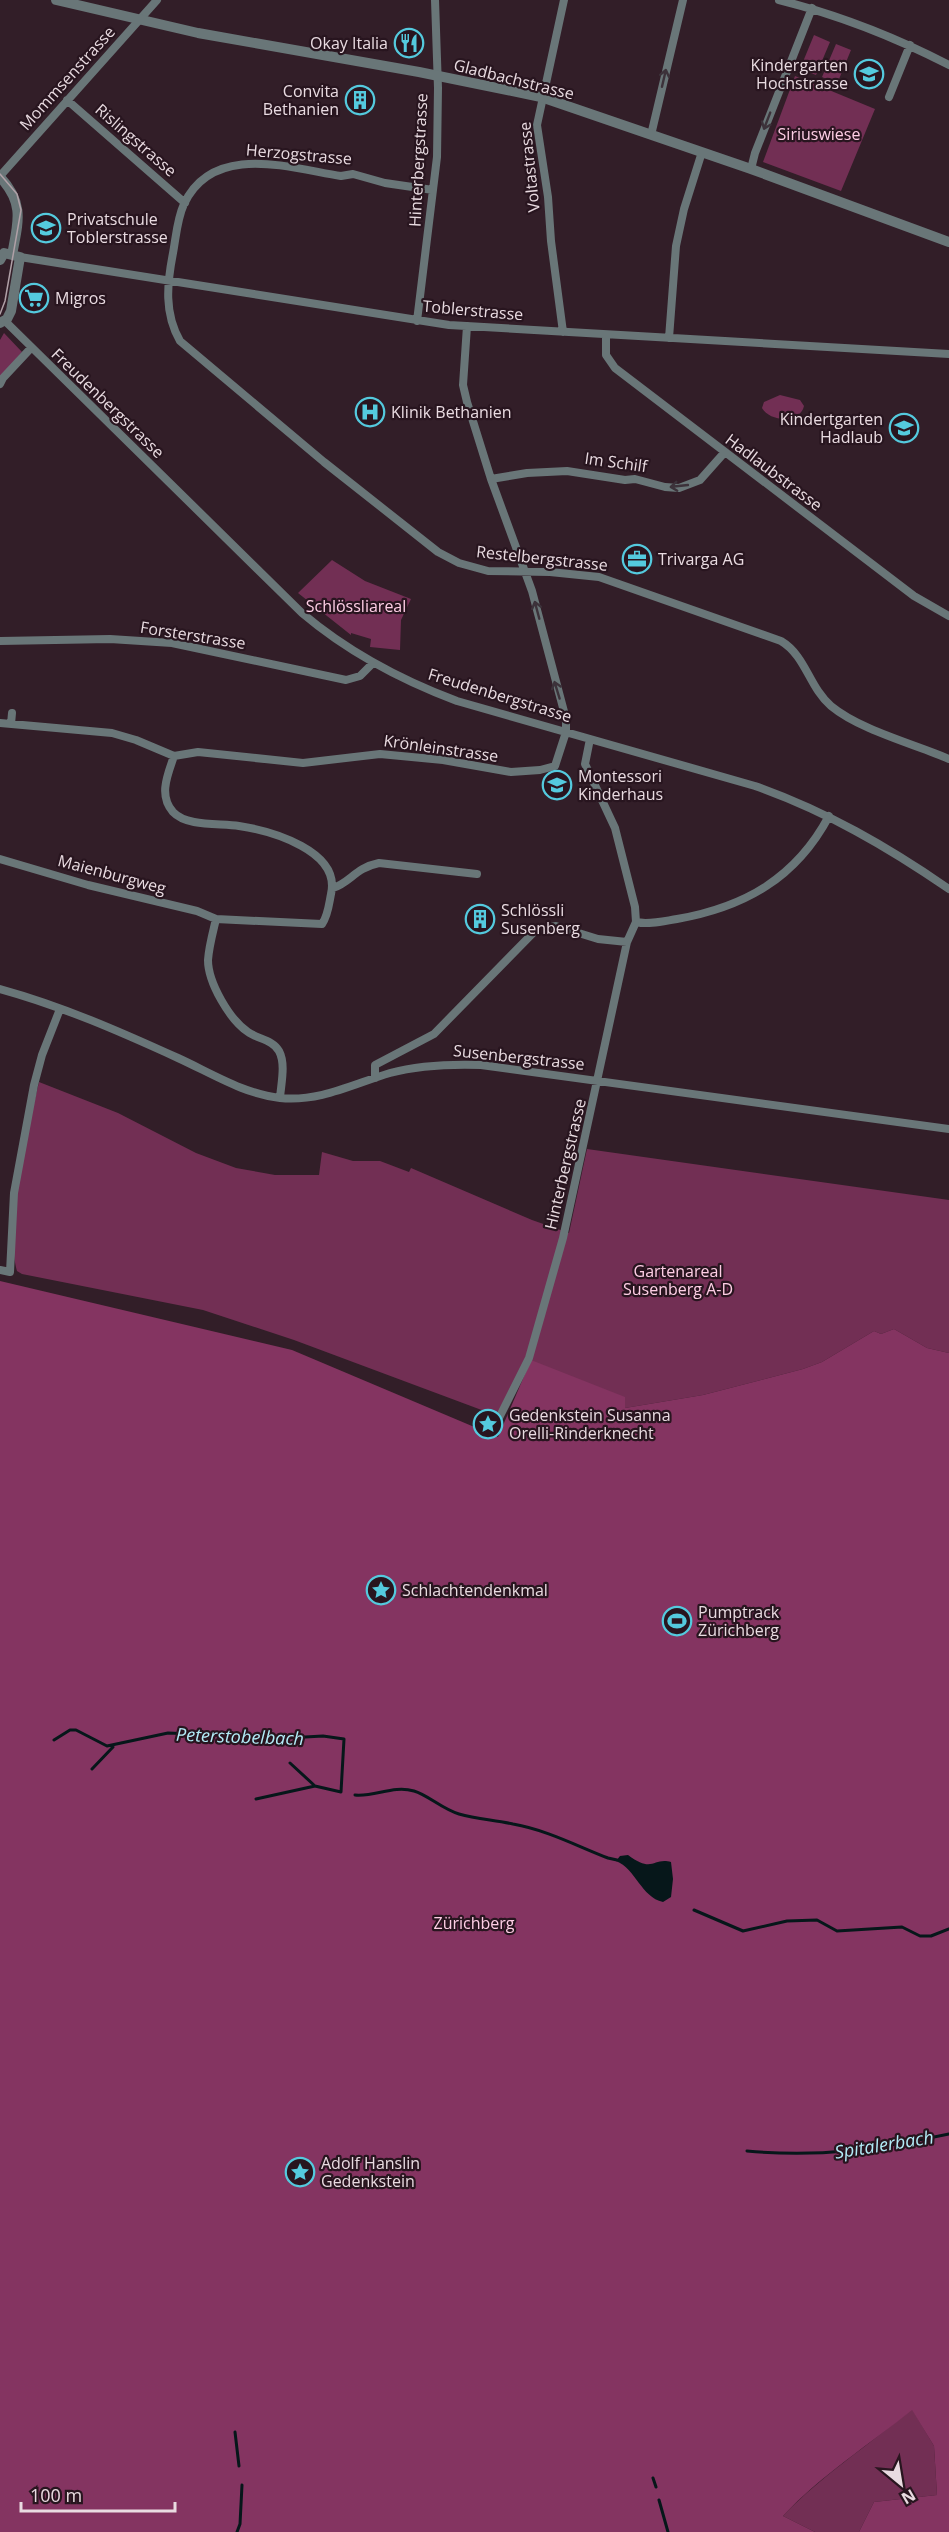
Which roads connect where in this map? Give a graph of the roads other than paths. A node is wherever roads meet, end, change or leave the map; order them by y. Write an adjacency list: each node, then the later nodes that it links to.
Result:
1 (56, 0): 8 (street, Gladbachstrasse)
2 (157, 0): 8 (street, Mommsenstrasse)
3 (435, 0): 11 (street, Hinterbergstrasse)
4 (564, 0): 12 (street, Voltastrasse)
5 (683, 0): 15 (street, one-way to 5)
6 (779, 0): 7 (street)
7 (812, 8): 9 (street); 17 (street, one-way to 17)
8 (139, 20): 11 (street, Gladbachstrasse); 14 (street, Mommsenstrasse)
9 (910, 45): 10 (street); 13 (street)
10 (949, 66)
11 (437, 76): 12 (street, Gladbachstrasse); 19 (street, Hinterbergstrasse)
12 (542, 97): 15 (street, Gladbachstrasse); 27 (street, Voltastrasse)
13 (889, 97)
14 (67, 100): 18 (street, Mommsenstrasse); 20 (street, Rislingstrasse)
15 (651, 135): 16 (street, Gladbachstrasse)
16 (702, 152): 17 (street, Gladbachstrasse); 29 (street)
17 (752, 169): 21 (street, Gladbachstrasse)
18 (0, 177): 22 (street)
19 (433, 190): 20 (street, Herzogstrasse); 24 (street, Hinterbergstrasse)
20 (185, 202): 23 (street, Herzogstrasse)
21 (949, 242)
22 (7, 255): 23 (street, Toblerstrasse); 25 (street)
23 (169, 282): 24 (street, Toblerstrasse); 35 (street, Restelbergstrasse)
24 (417, 321): 26 (street, Toblerstrasse)
25 (2, 322): 30 (street, Freudenbergstrasse)
26 (467, 326): 27 (street, Toblerstrasse); 34 (street)
27 (563, 332): 28 (street, Toblerstrasse)
28 (606, 335): 29 (street, Toblerstrasse); 33 (street, Hadlaubstrasse)
29 (669, 338): 31 (street, Toblerstrasse)
30 (31, 348): 32 (street); 38 (street, Freudenbergstrasse)
31 (949, 354)
32 (0, 384)
33 (724, 453): 34 (street, Im Schilf, one-way to 34); 36 (street, Hadlaubstrasse)
34 (491, 479): 35 (street)
35 (526, 573): 42 (street, one-way to 35); 45 (street, Restelbergstrasse)
36 (949, 616)
37 (0, 641): 38 (street, Forsterstrasse)
38 (373, 663): 42 (street, Freudenbergstrasse)
39 (12, 713): 41 (street)
40 (0, 723): 41 (street)
41 (11, 724): 44 (street)
42 (566, 732): 43 (street, Freudenbergstrasse); 44 (street, Krönleinstrasse)
43 (590, 739): 46 (street, Freudenbergstrasse); 52 (street)
44 (174, 756): 49 (street)
45 (949, 759)
46 (829, 816): 50 (street, Freudenbergstrasse); 52 (street)
47 (0, 859): 51 (street, Maienburgweg)
48 (477, 874): 49 (street)
49 (333, 888): 51 (street)
50 (949, 889)
51 (216, 919): 58 (street)
52 (636, 922): 53 (street, Hinterbergstrasse)
53 (627, 942): 56 (street); 57 (street, Hinterbergstrasse)
54 (0, 989): 55 (street, Susenbergstrasse)
55 (60, 1010): 58 (street, Susenbergstrasse); 60 (street)
56 (375, 1078): 57 (street, Susenbergstrasse); 58 (street, Susenbergstrasse)
57 (599, 1081): 59 (street, Susenbergstrasse); 61 (street, Hinterbergstrasse)
58 (280, 1098)
59 (949, 1129)
60 (0, 1270)
61 (499, 1418)

